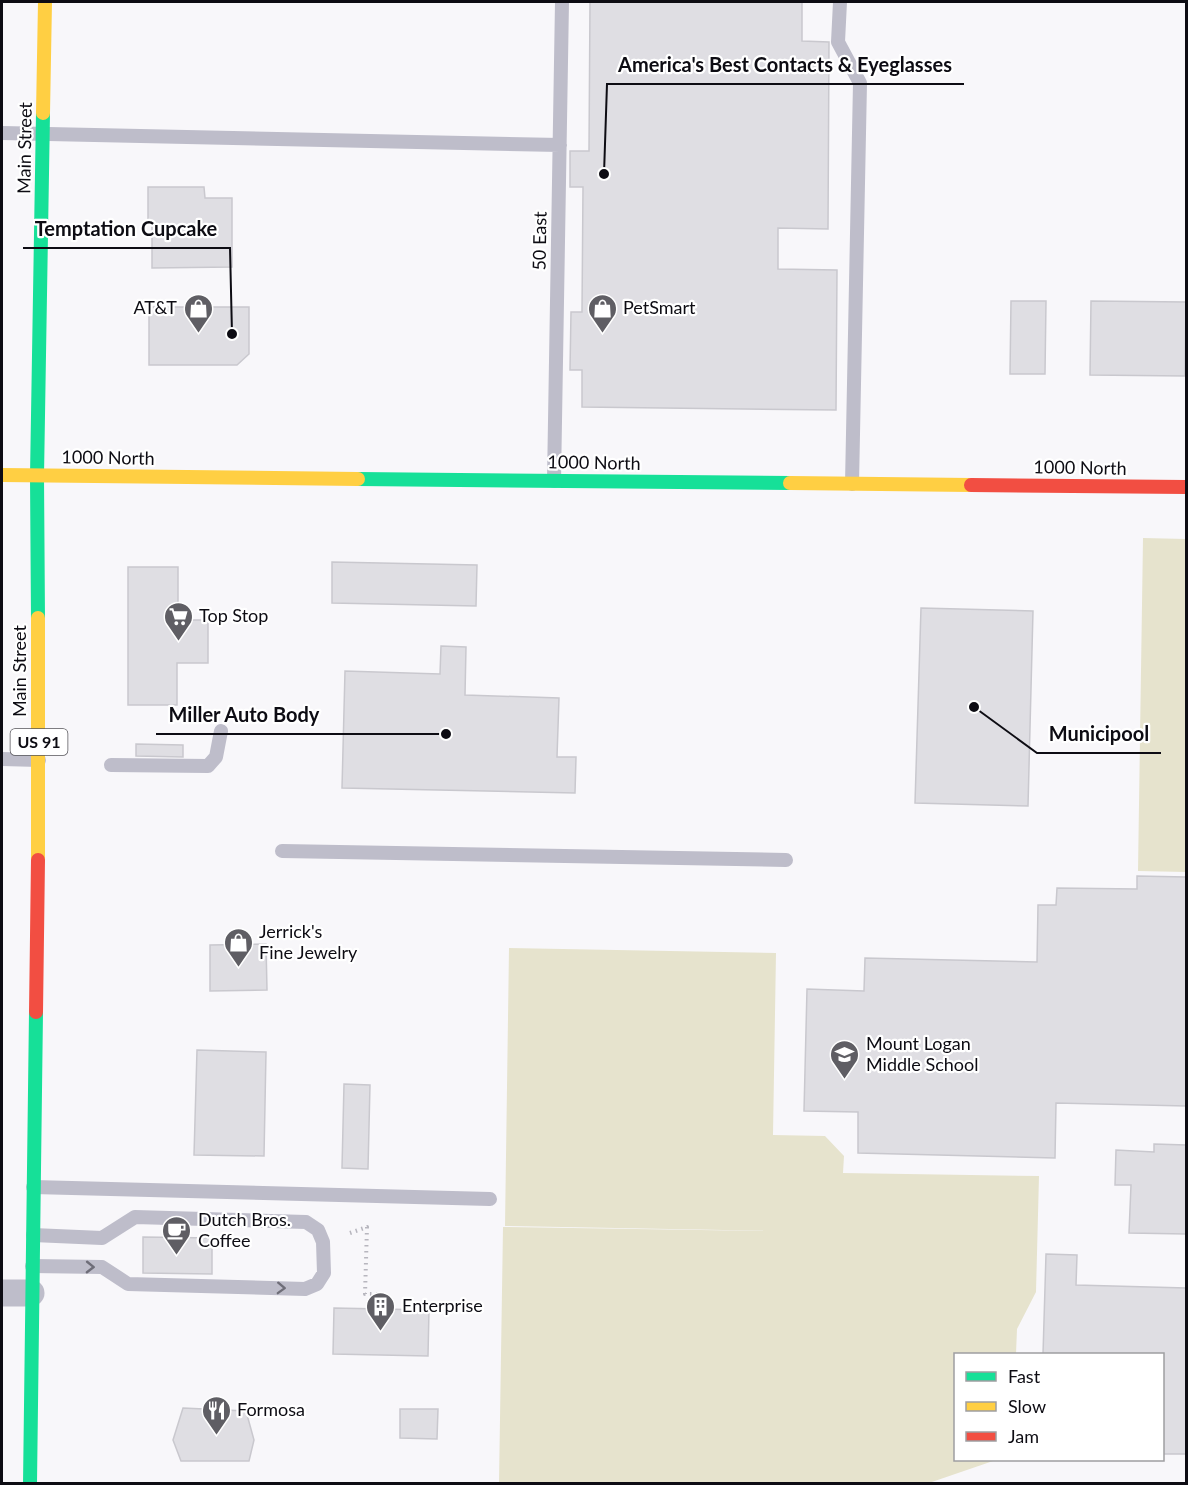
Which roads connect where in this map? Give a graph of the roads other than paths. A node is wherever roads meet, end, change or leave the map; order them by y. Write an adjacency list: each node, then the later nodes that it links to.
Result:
1 (45, 2): 5 (main road, Main Street / US 91)
2 (562, 2): 6 (lane, 50 East)
3 (840, 2): 10 (lane)
4 (2, 133): 5 (lane)
5 (43, 134): 6 (lane); 8 (main road, Main Street / US 91)
6 (560, 145): 9 (lane, 50 East)
7 (2, 475): 8 (main road, 1000 North)
8 (37, 476): 9 (main road, 1000 North); 14 (main road, Main Street / US 91)
9 (554, 481): 10 (main road, 1000 North)
10 (852, 484): 11 (main road, 1000 North)
11 (1186, 487)
12 (221, 731): 15 (lane)
13 (2, 759): 14 (lane)
14 (39, 760): 18 (main road, Main Street / US 91)
15 (111, 765)
16 (282, 851): 17 (lane)
17 (786, 860)
18 (33, 1187): 19 (lane); 20 (main road, Main Street / US 91)
19 (489, 1198)
20 (33, 1235): 21 (main road, Main Street / US 91); 21 (lane, one-way to 20)
21 (32, 1266): 23 (main road, Main Street / US 91)
22 (2, 1293): 23 (street)
23 (31, 1293): 24 (main road, Main Street / US 91)
24 (30, 1484)

